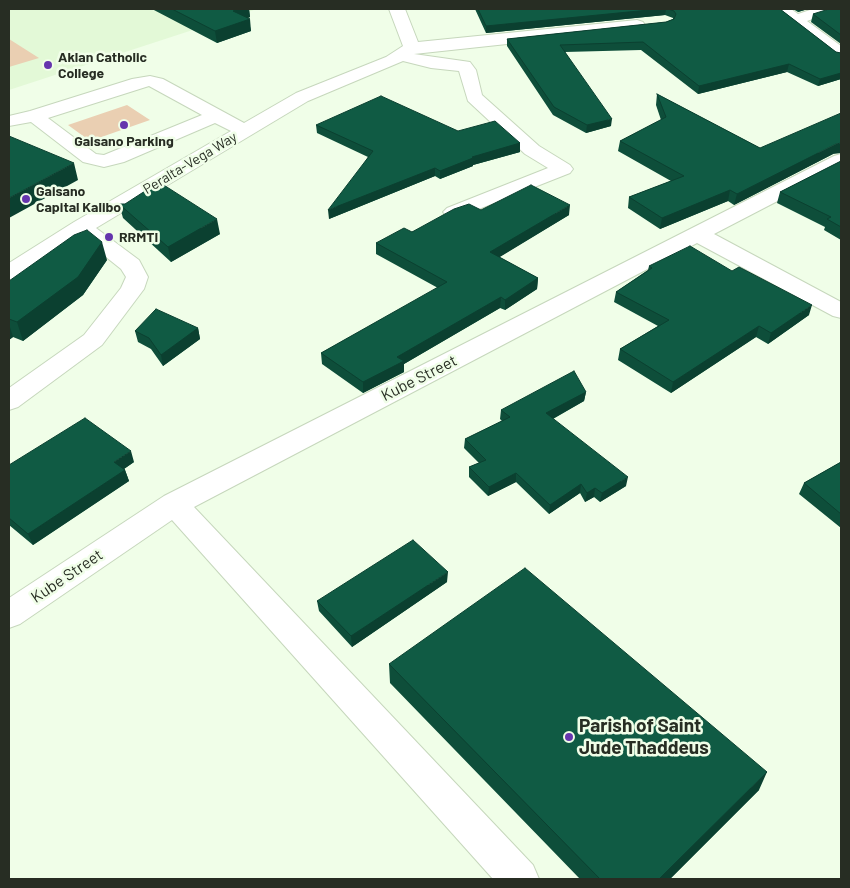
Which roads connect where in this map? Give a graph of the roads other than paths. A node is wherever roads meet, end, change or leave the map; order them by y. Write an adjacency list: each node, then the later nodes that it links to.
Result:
1 (397, 9): 6 (street)
2 (781, 9): 4 (street)
3 (827, 9): 4 (street)
4 (796, 20): 7 (street)
5 (655, 23): 6 (street, Peralta-Vega Way)
6 (407, 52): 11 (street, Peralta-Vega Way); 15 (street)
7 (841, 54)
8 (34, 116): 9 (street); 9 (street); 10 (street)
9 (216, 116): 11 (street)
10 (9, 121)
11 (244, 131): 16 (street, Peralta-Vega Way)
12 (841, 160): 13 (street, Kube Street)
13 (818, 174): 14 (street); 17 (street, Kube Street)
14 (841, 184)
15 (454, 212)
16 (82, 227): 18 (street, Peralta-Vega Way); 20 (street)
17 (699, 235): 19 (street); 21 (street, Kube Street)
18 (9, 273)
19 (841, 311)
20 (9, 400)
21 (174, 504): 22 (street, Kube Street); 23 (street)
22 (9, 615)
23 (519, 879)

